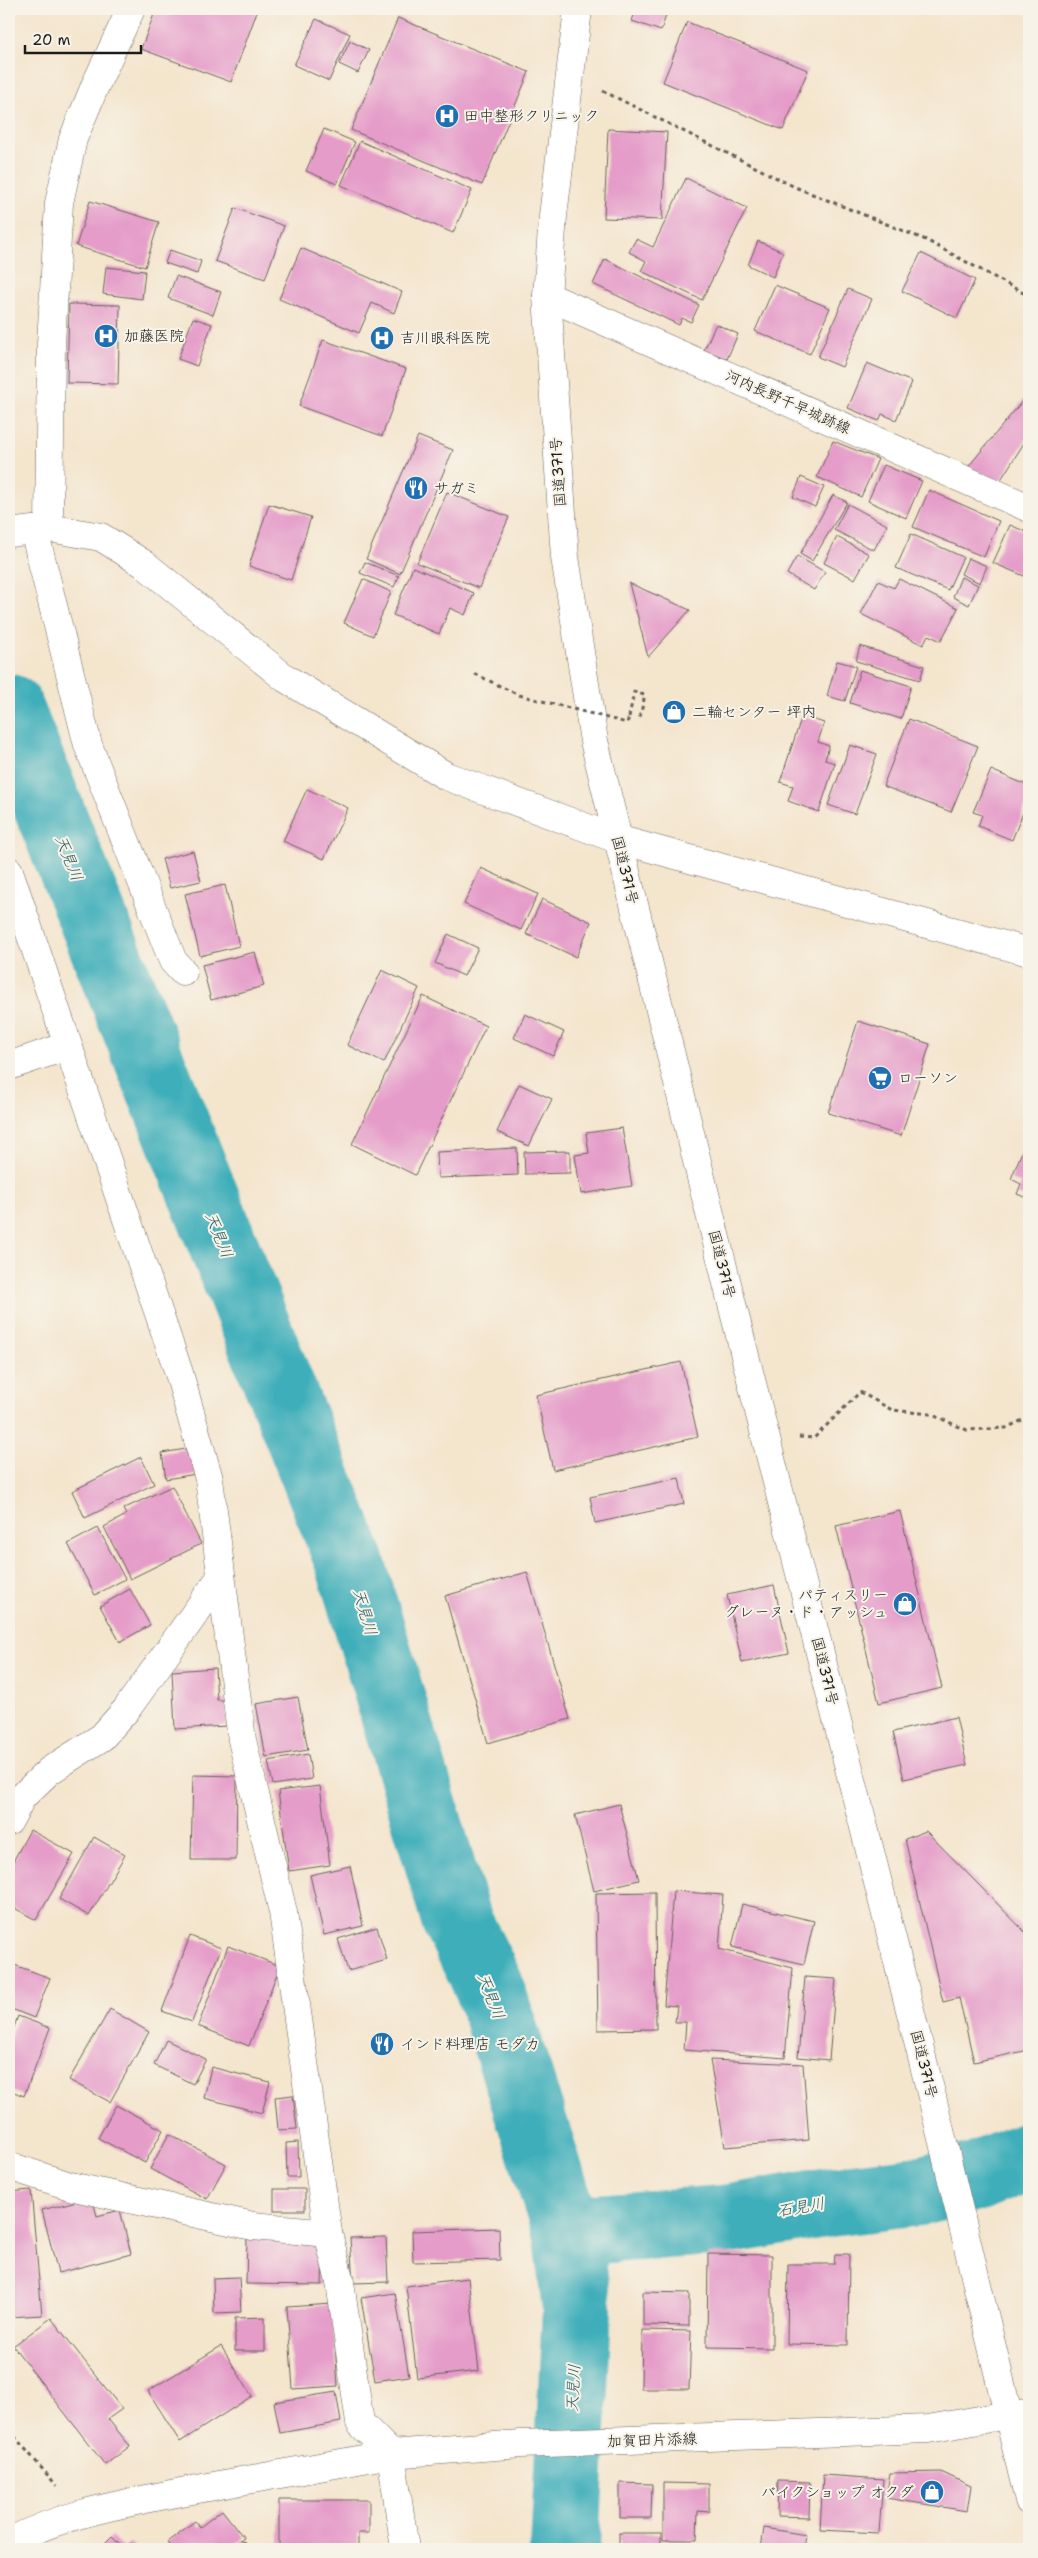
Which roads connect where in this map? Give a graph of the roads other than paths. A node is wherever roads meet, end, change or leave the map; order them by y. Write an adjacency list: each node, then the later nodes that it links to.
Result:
1 (131, 9): 5 (main road)
2 (578, 9): 3 (main road, 国道371号)
3 (547, 296): 4 (main road, 河内長野千早城跡線); 6 (main road, 国道371号)
4 (1029, 508)
5 (26, 531): 6 (main road); 10 (main road)
6 (617, 839): 9 (main road); 17 (main road, 国道371号)
7 (9, 871): 8 (main road)
8 (14, 905): 11 (main road)
9 (1029, 952)
10 (183, 972)
11 (67, 1046): 12 (main road); 13 (main road)
12 (9, 1066)
13 (221, 1577): 14 (main road); 16 (main road)
14 (9, 1821)
15 (9, 2166): 16 (main road)
16 (328, 2233): 18 (main road)
17 (1019, 2414): 18 (main road, 加賀田片添線); 19 (main road, 国道371号)
18 (391, 2454): 20 (main road, 加賀田片添線); 21 (main road)
19 (1029, 2501)
20 (9, 2542)
21 (405, 2549)

